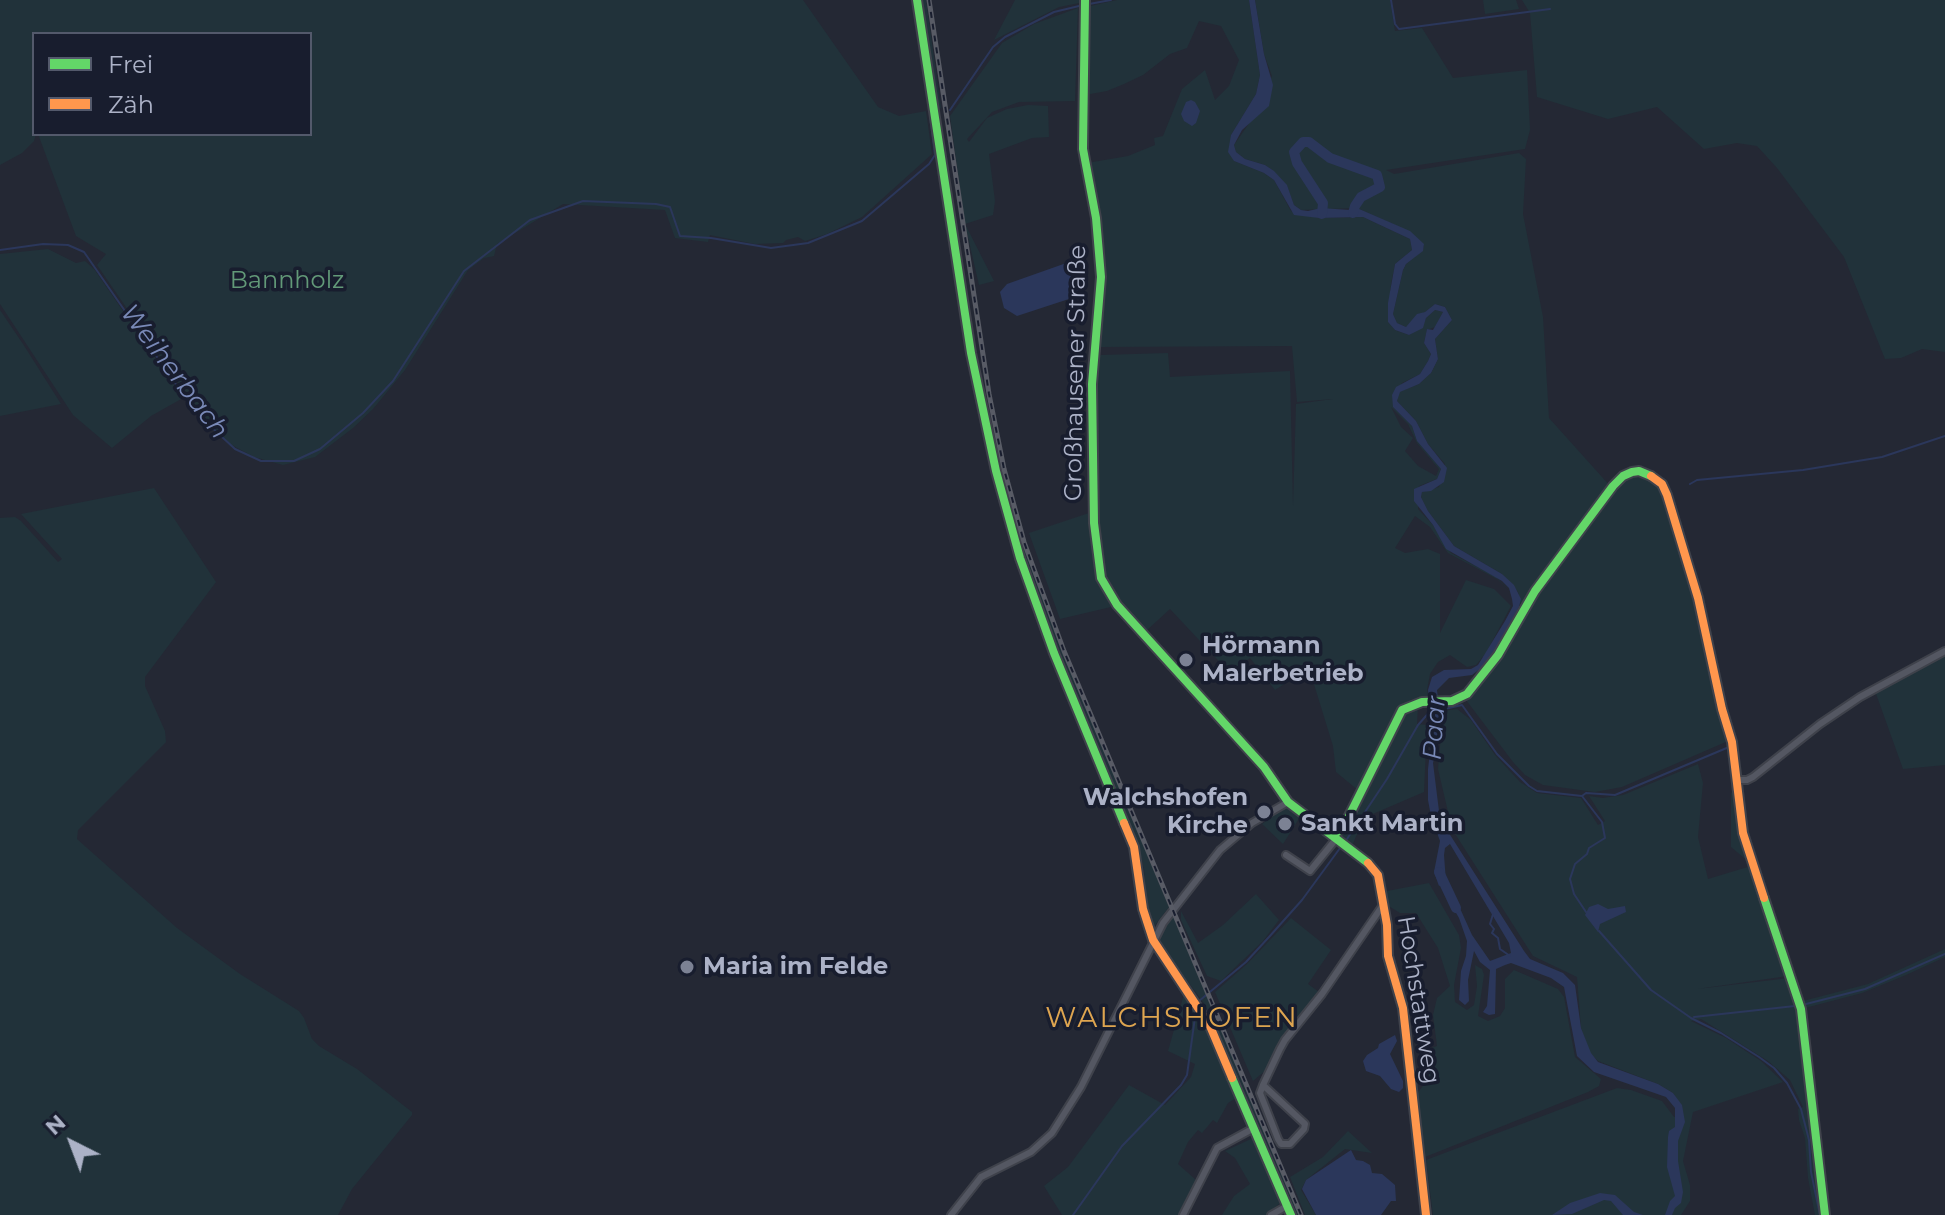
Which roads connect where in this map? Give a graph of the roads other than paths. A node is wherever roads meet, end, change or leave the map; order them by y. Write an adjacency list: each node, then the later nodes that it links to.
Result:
1 (917, 0): 9 (street)
2 (1085, 0): 5 (street, Großhausener Straße)
3 (1945, 651): 4 (street)
4 (1738, 780): 6 (street); 17 (street)
5 (1286, 798): 6 (street, Großhausener Straße); 9 (street)
6 (1340, 841): 7 (street); 8 (street, Hochstattweg)
7 (1286, 855)
8 (1383, 905): 10 (street); 16 (street, Hochstattweg)
9 (1153, 940): 11 (street); 13 (street)
10 (1263, 1085): 10 (street)
11 (1254, 1128): 12 (street); 14 (street)
12 (1289, 1210): 15 (street)
13 (951, 1215)
14 (1183, 1215)
15 (1271, 1215)
16 (1426, 1215)
17 (1825, 1215)

